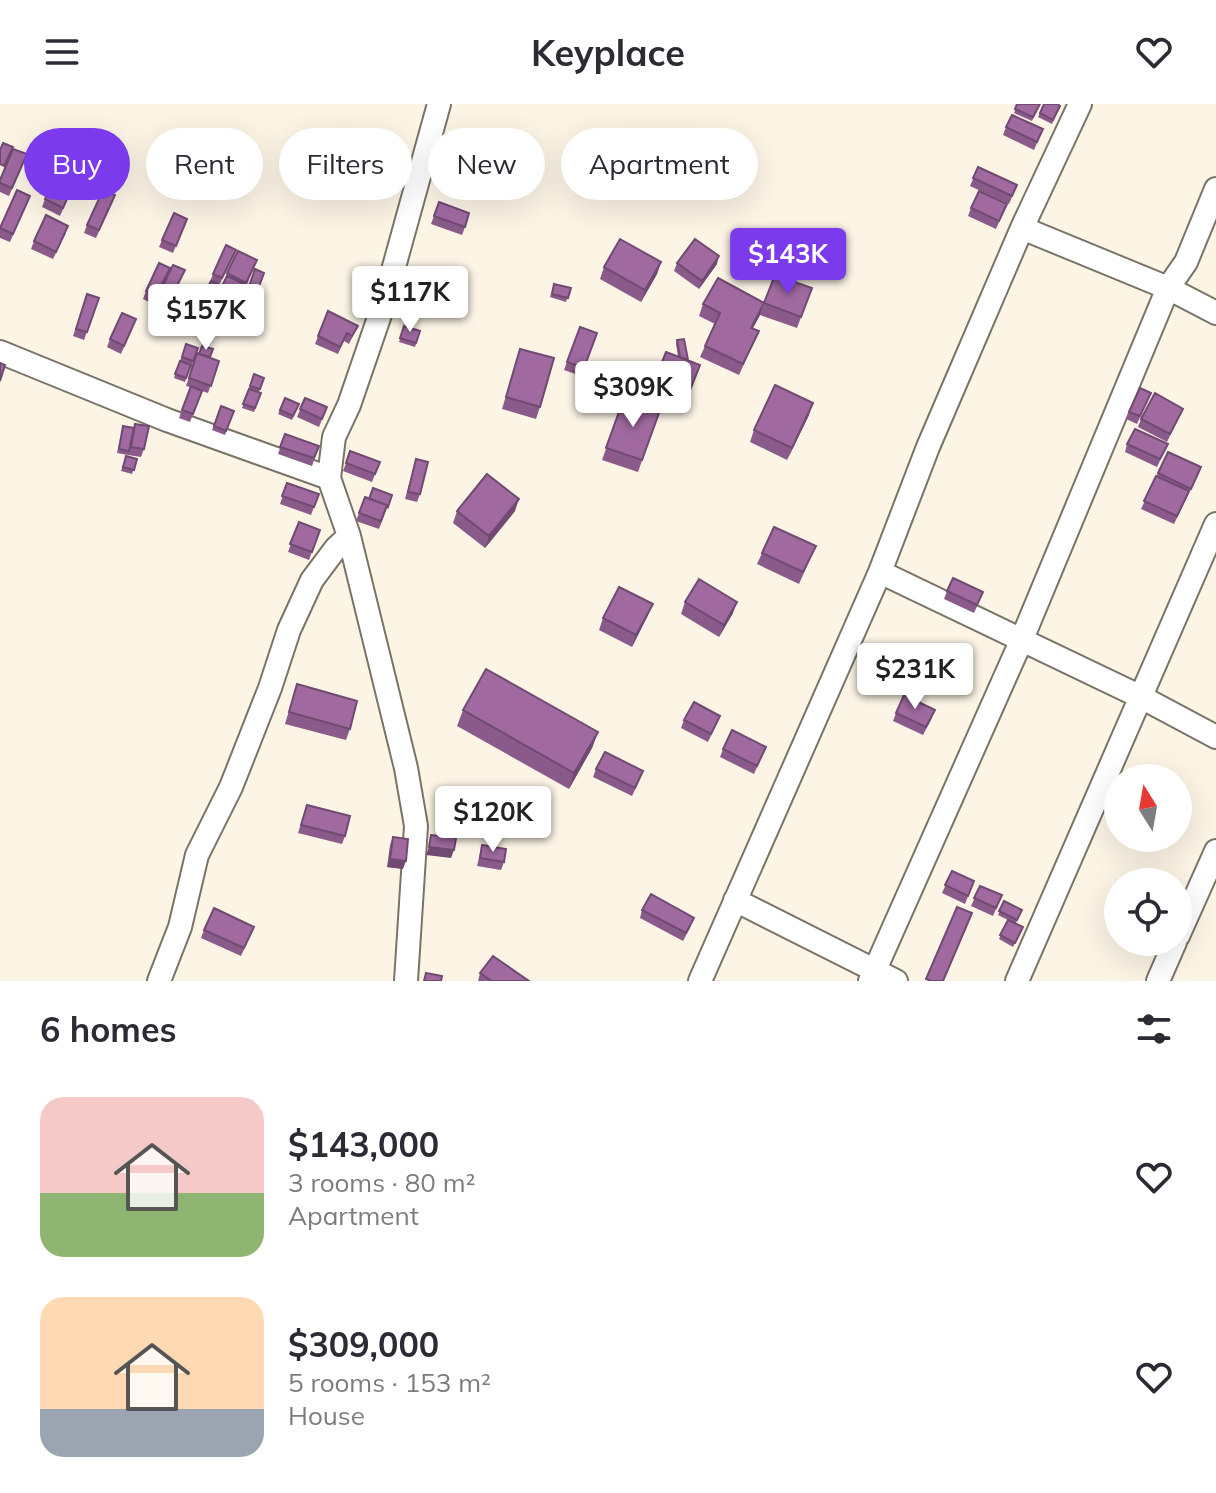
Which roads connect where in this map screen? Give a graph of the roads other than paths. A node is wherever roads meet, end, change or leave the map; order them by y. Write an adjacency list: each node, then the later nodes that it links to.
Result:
1 (439, 104): 8 (street)
2 (1080, 104): 4 (street)
3 (1216, 189): 5 (street)
4 (1022, 228): 5 (street); 11 (street)
5 (1168, 288): 6 (street); 12 (street)
6 (1216, 313)
7 (0, 352): 8 (street)
8 (329, 478): 10 (street)
9 (1216, 524): 13 (street)
10 (349, 536): 20 (street); 21 (street)
11 (880, 572): 12 (street); 16 (street)
12 (1022, 639): 13 (street); 19 (street)
13 (1141, 697): 14 (street); 24 (street)
14 (1216, 737)
15 (1216, 851): 17 (street)
16 (735, 900): 19 (street); 22 (street)
17 (1192, 905)
18 (1169, 956): 25 (street)
19 (872, 975): 23 (street)
20 (159, 981)
21 (406, 981)
22 (700, 981)
23 (896, 981)
24 (1017, 981)
25 (1158, 981)

